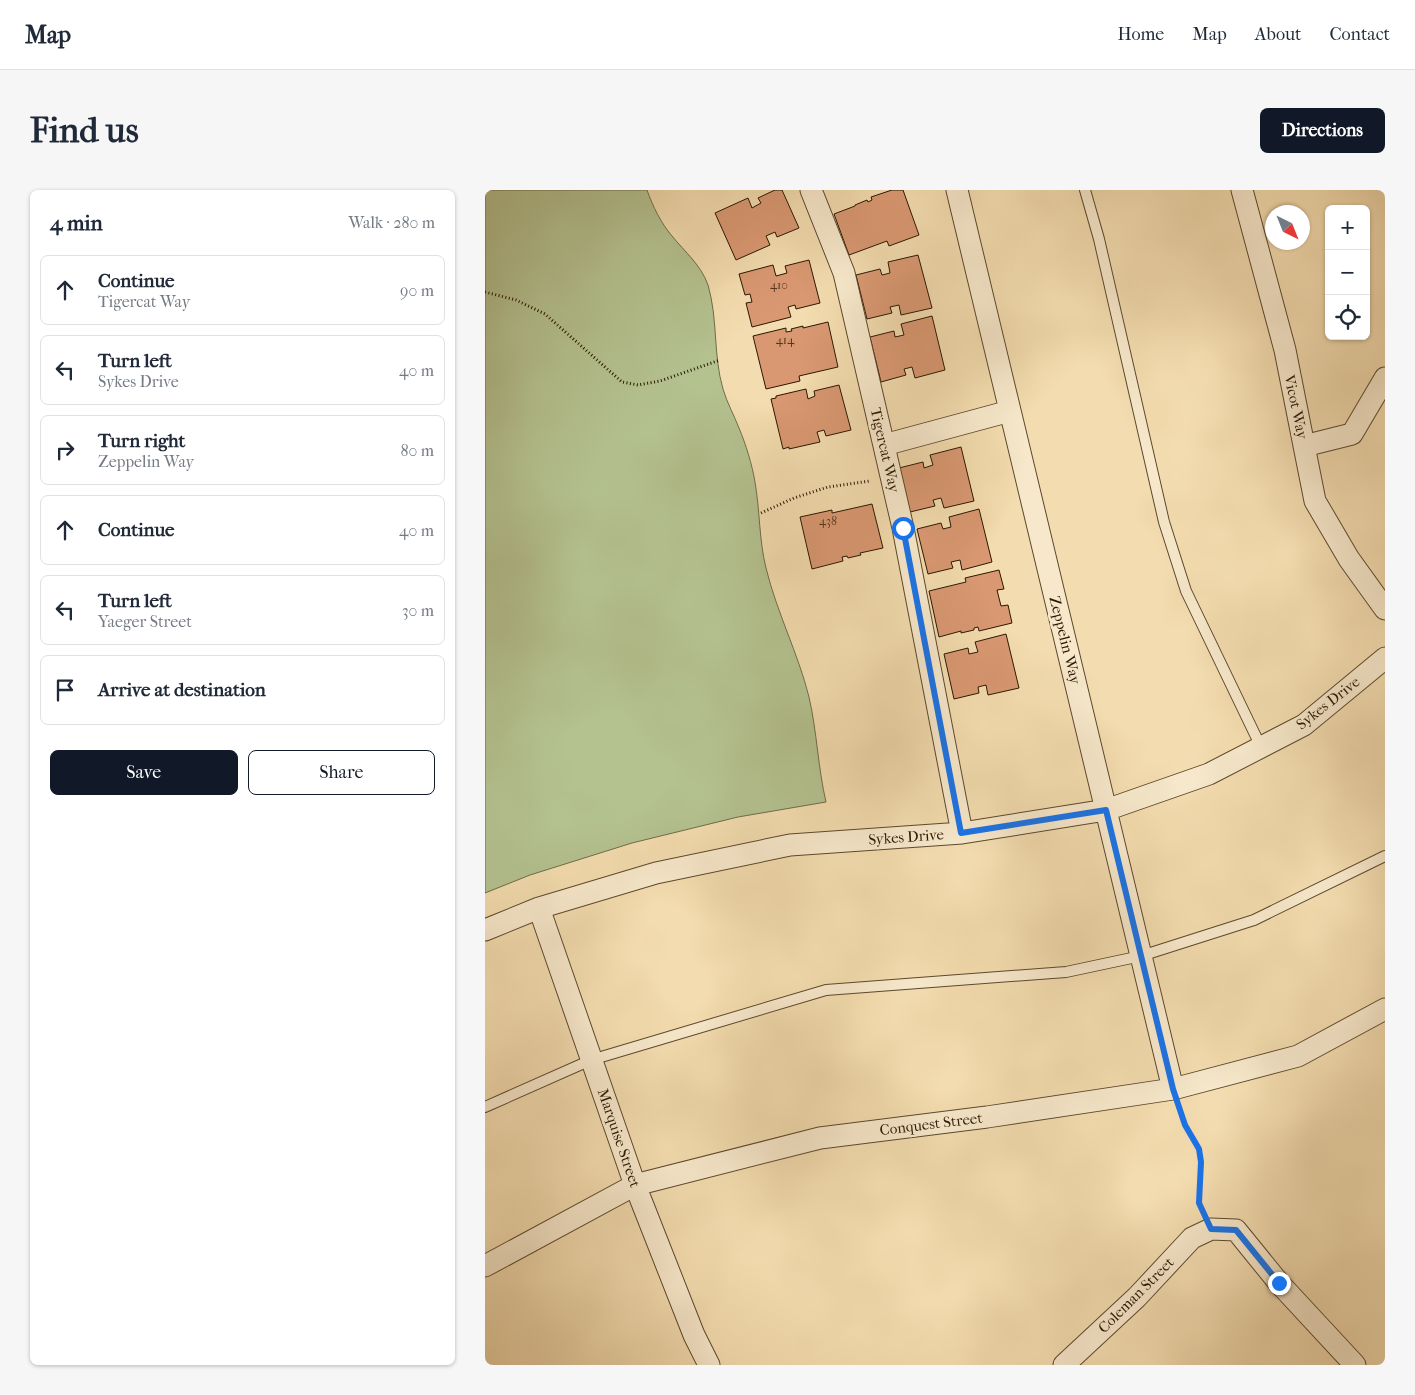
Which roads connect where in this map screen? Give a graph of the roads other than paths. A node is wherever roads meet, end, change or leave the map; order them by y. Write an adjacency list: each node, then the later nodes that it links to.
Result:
1 (811, 190): 7 (street, Tigercat Way)
2 (957, 190): 6 (street, Zeppelin Way)
3 (1085, 190): 11 (lane)
4 (1242, 190): 8 (street, Vicot Way)
5 (1385, 378): 8 (street)
6 (1010, 412): 7 (street); 12 (street, Zeppelin Way)
7 (884, 445): 13 (street, Tigercat Way)
8 (1304, 446): 9 (street, Vicot Way)
9 (1385, 609)
10 (1385, 658): 11 (street, Sykes Drive)
11 (1261, 747): 12 (street, Sykes Drive)
12 (1106, 810): 13 (street, Sykes Drive); 17 (street, Zeppelin Way)
13 (961, 833): 15 (street, Sykes Drive)
14 (1385, 856): 17 (lane)
15 (539, 908): 16 (street, Sykes Drive); 19 (street, Marquise Street)
16 (485, 930)
17 (1141, 956): 19 (lane); 20 (street, Zeppelin Way)
18 (1385, 1008): 20 (street, Conquest Street)
19 (591, 1060): 21 (lane); 22 (street, Marquise Street)
20 (1173, 1089): 22 (street, Conquest Street)
21 (485, 1107)
22 (635, 1185): 23 (street, Conquest Street); 24 (street, Marquise Street)
23 (485, 1266)
24 (709, 1365)
25 (1064, 1365): 26 (street, Coleman Street)
26 (1355, 1365)

